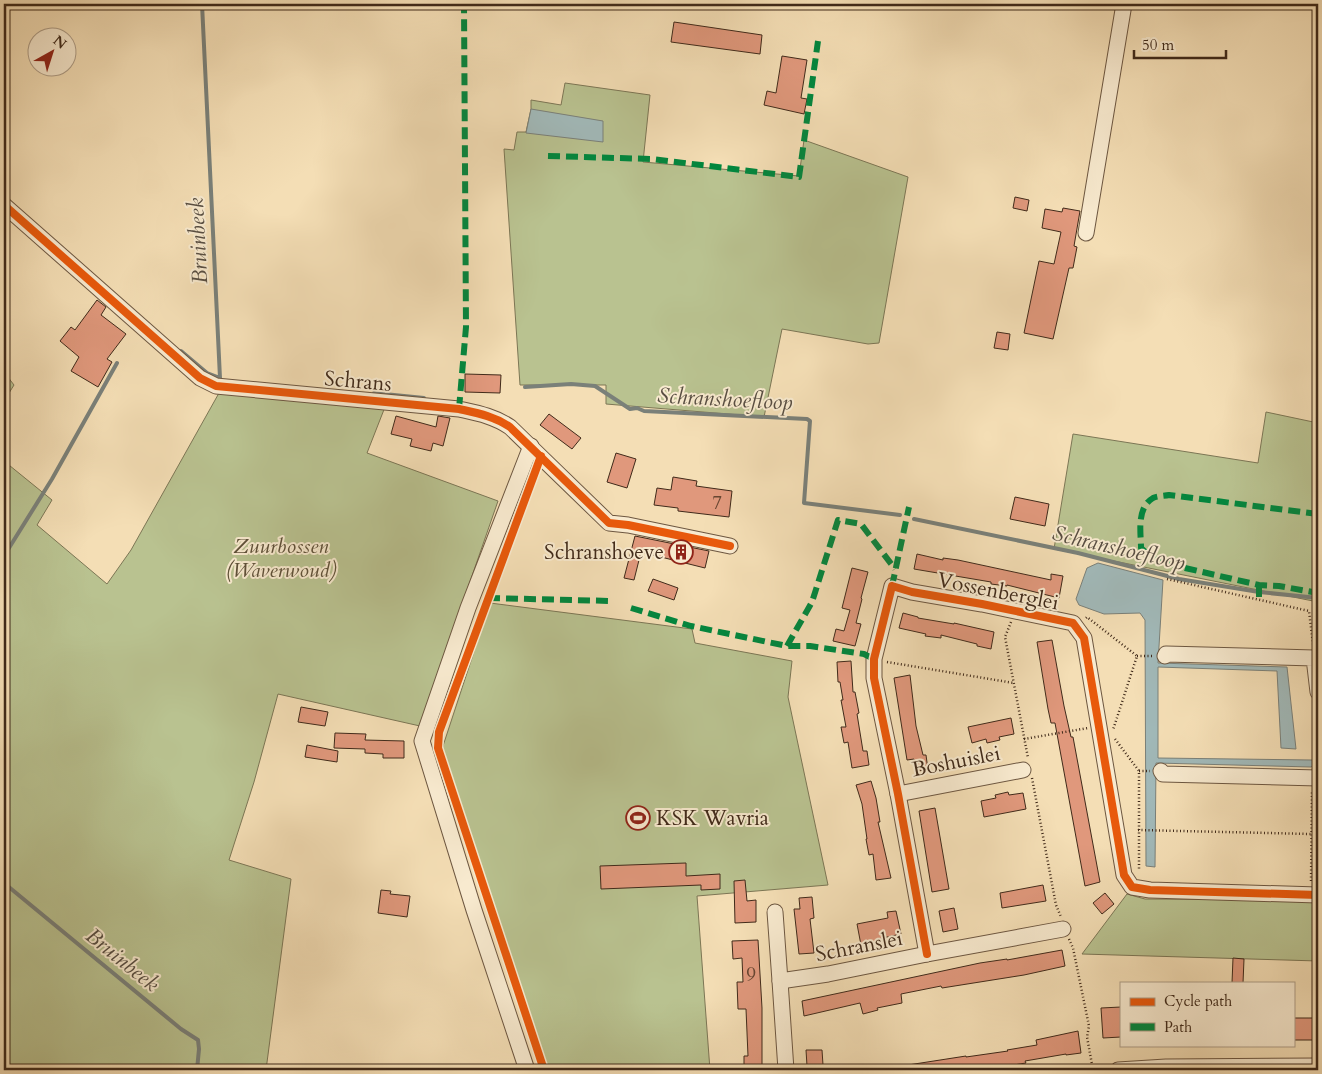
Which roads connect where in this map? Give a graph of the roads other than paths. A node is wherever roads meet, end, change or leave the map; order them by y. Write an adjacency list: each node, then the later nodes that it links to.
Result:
1 (1124, 4): 3 (street)
2 (4, 205): 4 (street, Schrans)
3 (1086, 233)
4 (531, 446): 5 (street, Schrans); 19 (street)
5 (730, 546)
6 (1165, 656): 7 (street)
7 (1318, 692)
8 (1027, 767): 11 (street, Boshuislei)
9 (1161, 772): 10 (street)
10 (1316, 778)
11 (898, 794): 12 (street, Vossenberglei); 15 (street, Vossenberglei)
12 (1314, 895)
13 (775, 912): 16 (street)
14 (1064, 928): 15 (street, Schranslei)
15 (927, 954): 16 (street, Schranslei)
16 (780, 981): 20 (street)
17 (1318, 1066): 18 (street)
18 (1150, 1069): 21 (street)
19 (527, 1070)
20 (786, 1070)
21 (1118, 1070)

